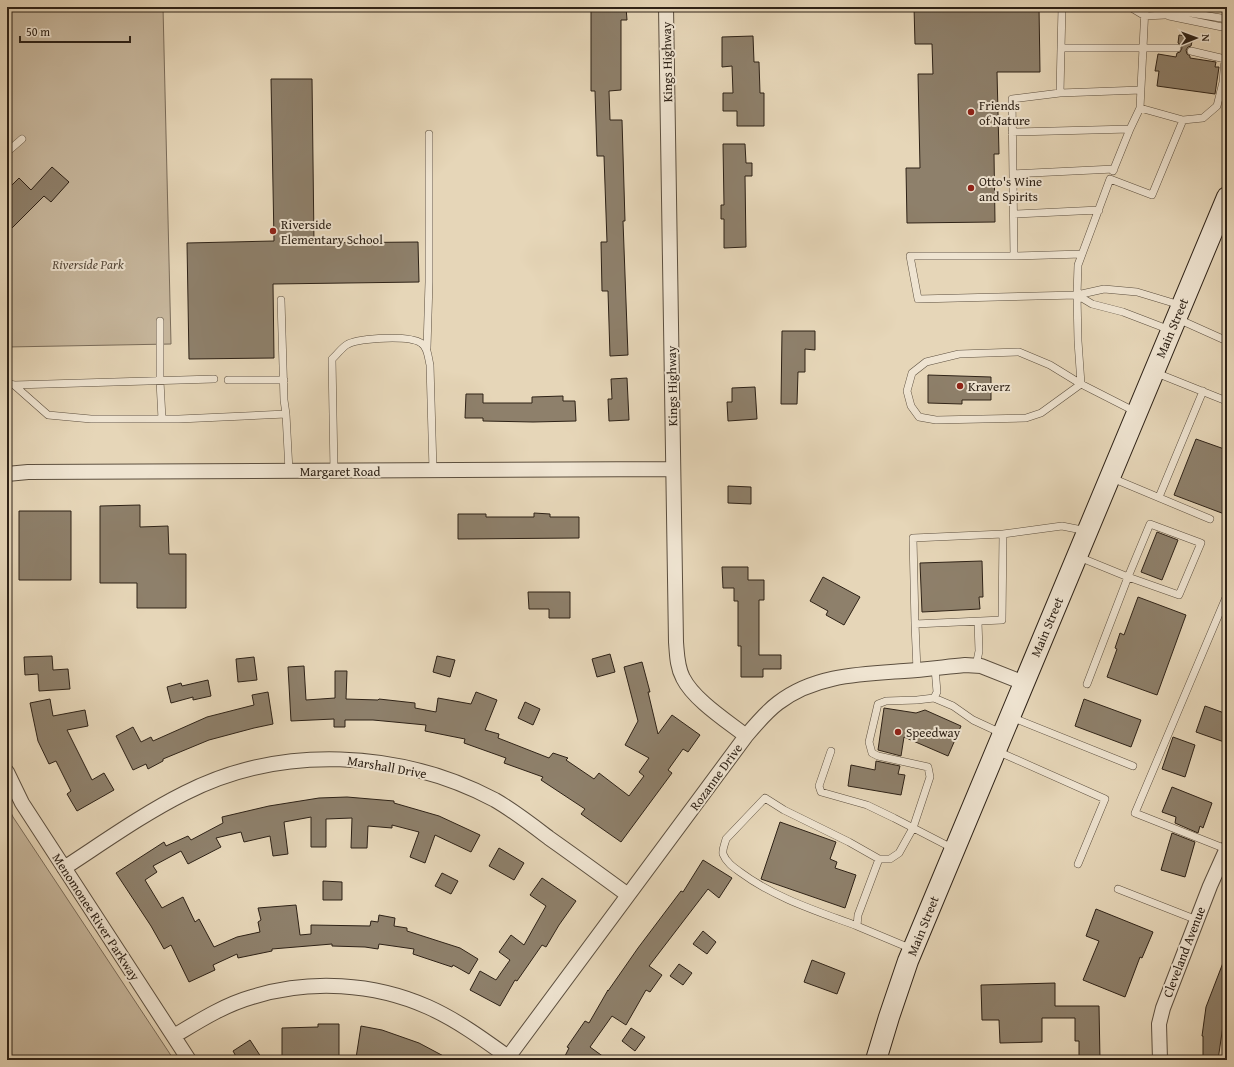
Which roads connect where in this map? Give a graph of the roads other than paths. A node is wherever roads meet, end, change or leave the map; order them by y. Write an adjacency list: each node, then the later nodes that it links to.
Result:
1 (666, 7): 49 (street, Kings Highway)
2 (1126, 7): 5 (lane)
3 (1130, 7): 7 (lane)
4 (1145, 7): 7 (lane)
5 (1062, 8): 10 (lane)
6 (1165, 15): 7 (lane); 8 (lane); 9 (lane)
7 (1145, 16): 11 (lane)
8 (1227, 19)
9 (1227, 28)
10 (1061, 48): 11 (lane); 15 (lane)
11 (1143, 48): 12 (lane); 14 (lane)
12 (1177, 48)
13 (1191, 51): 17 (lane)
14 (1141, 90): 15 (lane); 16 (lane)
15 (1060, 93): 19 (lane)
16 (1140, 108): 17 (lane); 18 (lane)
17 (1183, 120): 25 (lane)
18 (1130, 129): 19 (lane); 23 (lane)
19 (1012, 132): 24 (lane)
20 (429, 134): 36 (lane)
21 (22, 139): 22 (lane)
22 (7, 152)
23 (1114, 168): 24 (lane); 25 (lane)
24 (1013, 174): 28 (lane)
25 (1110, 179): 27 (lane)
26 (1227, 197): 33 (main road, Main Street)
27 (1099, 210): 28 (lane); 29 (lane)
28 (1014, 214): 30 (lane)
29 (1082, 254): 30 (lane); 31 (lane)
30 (1014, 256): 31 (lane)
31 (1077, 295): 33 (lane); 33 (lane); 43 (lane)
32 (281, 300): 40 (lane)
33 (1176, 318): 35 (lane); 37 (main road, Main Street)
34 (160, 320): 41 (lane)
35 (1227, 341)
36 (426, 348): 50 (lane); 52 (lane)
37 (1154, 372): 44 (lane); 46 (main road, Main Street)
38 (214, 379): 41 (lane)
39 (228, 380): 40 (lane)
40 (284, 380): 47 (lane)
41 (160, 381): 42 (lane); 48 (lane)
42 (10, 384): 48 (lane)
43 (1081, 384): 43 (lane); 46 (lane)
44 (1202, 391): 45 (lane); 55 (lane)
45 (1227, 394)
46 (1137, 412): 54 (main road, Main Street)
47 (286, 414): 48 (lane); 51 (lane)
48 (162, 419)
49 (673, 469): 50 (street, Margaret Road); 71 (street, Kings Highway)
50 (433, 470): 52 (street, Margaret Road)
51 (289, 471): 52 (street, Margaret Road); 53 (street, Margaret Road)
52 (334, 471)
53 (7, 474)
54 (1110, 478): 55 (lane); 57 (main road, Main Street)
55 (1159, 497): 56 (lane)
56 (1210, 519)
57 (1087, 531): 58 (lane); 59 (main road, Main Street)
58 (1003, 534): 62 (lane); 63 (lane)
59 (1077, 556): 60 (lane); 67 (main road, Main Street)
60 (1128, 577): 60 (lane); 68 (lane)
61 (1227, 595): 76 (lane)
62 (978, 622): 63 (lane); 64 (lane)
63 (916, 624): 66 (lane)
64 (976, 666): 65 (street, Rozanne Drive); 67 (street, Rozanne Drive)
65 (935, 668): 66 (street, Rozanne Drive); 69 (lane)
66 (917, 670): 71 (street, Rozanne Drive)
67 (1024, 683): 70 (main road, Main Street)
68 (1086, 684)
69 (934, 698): 70 (lane); 75 (lane)
70 (1003, 734): 73 (lane); 77 (main road, Main Street); 79 (lane)
71 (746, 736): 82 (street, Rozanne Drive)
72 (831, 751): 75 (lane)
73 (1134, 766)
74 (7, 772): 80 (street, Menomonee River Parkway)
75 (913, 828): 77 (lane); 78 (lane)
76 (1227, 849): 83 (street, Cleveland Avenue)
77 (954, 850): 85 (main road, Main Street)
78 (879, 859): 84 (lane); 84 (lane)
79 (1078, 864)
80 (64, 868): 82 (street, Marshall Drive); 86 (street, Menomonee River Parkway)
81 (1118, 890): 83 (lane)
82 (628, 895): 87 (street, Rozanne Drive)
83 (1197, 920): 90 (street, Cleveland Avenue)
84 (857, 926): 85 (lane)
85 (913, 949): 89 (main road, Main Street)
86 (174, 1036): 87 (street); 88 (street, Menomonee River Parkway)
87 (507, 1059)
88 (189, 1060)
89 (876, 1060)
90 (1160, 1060)

